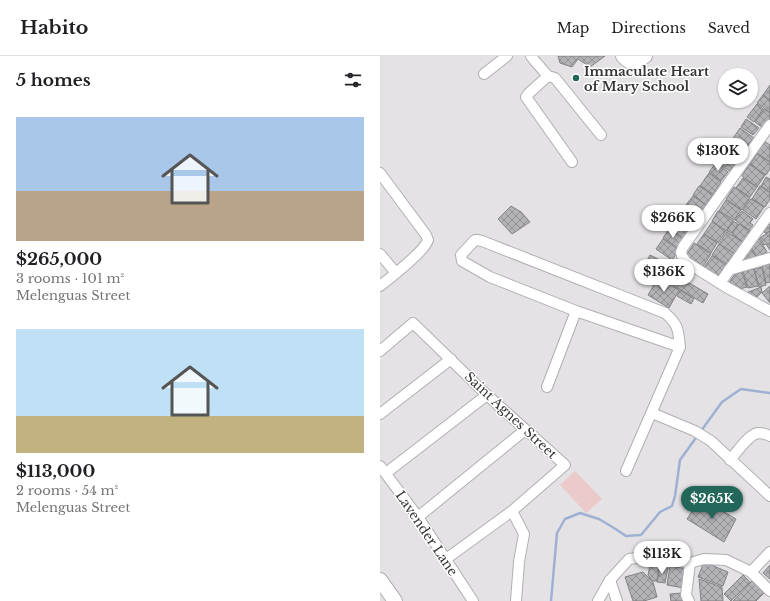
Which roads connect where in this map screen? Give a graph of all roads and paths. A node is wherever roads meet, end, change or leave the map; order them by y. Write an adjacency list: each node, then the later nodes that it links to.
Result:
1 (507, 56): 5 (street)
2 (531, 56): 6 (street)
3 (623, 56): 4 (street)
4 (645, 56)
5 (484, 74)
6 (548, 76): 8 (street); 9 (street)
7 (770, 125): 16 (street)
8 (601, 135)
9 (572, 162)
10 (380, 173): 15 (street)
11 (770, 213): 14 (street)
12 (380, 254): 15 (street)
13 (770, 258): 14 (street)
14 (729, 270): 16 (street)
15 (396, 273): 17 (street)
16 (720, 283): 19 (street)
17 (380, 286)
18 (576, 311): 20 (street); 20 (street); 23 (street)
19 (770, 311)
20 (680, 347): 25 (street)
21 (380, 350): 22 (street, Saint Agnes Street)
22 (451, 359): 24 (street, Saint Agnes Street); 26 (street)
23 (547, 386)
24 (487, 395): 27 (street, Saint Agnes Street); 30 (street)
25 (652, 413): 29 (street); 31 (street)
26 (380, 414)
27 (525, 430): 33 (street, Saint Agnes Street); 34 (street)
28 (770, 436): 29 (street)
29 (730, 460): 32 (street)
30 (383, 470): 34 (street, Lavender Lane)
31 (626, 471)
32 (770, 496)
33 (512, 512): 36 (street, Saint Agnes Street); 44 (street)
34 (418, 518): 36 (street, Lavender Lane)
35 (770, 552): 38 (street)
36 (446, 559): 43 (street, Lavender Lane)
37 (690, 563): 38 (street); 40 (street); 47 (street)
38 (751, 572): 41 (street)
39 (380, 580): 42 (street)
40 (610, 580): 45 (street); 46 (street)
41 (770, 591)
42 (395, 601)
43 (473, 601)
44 (516, 601)
45 (598, 601)
46 (617, 601)
47 (689, 601)

